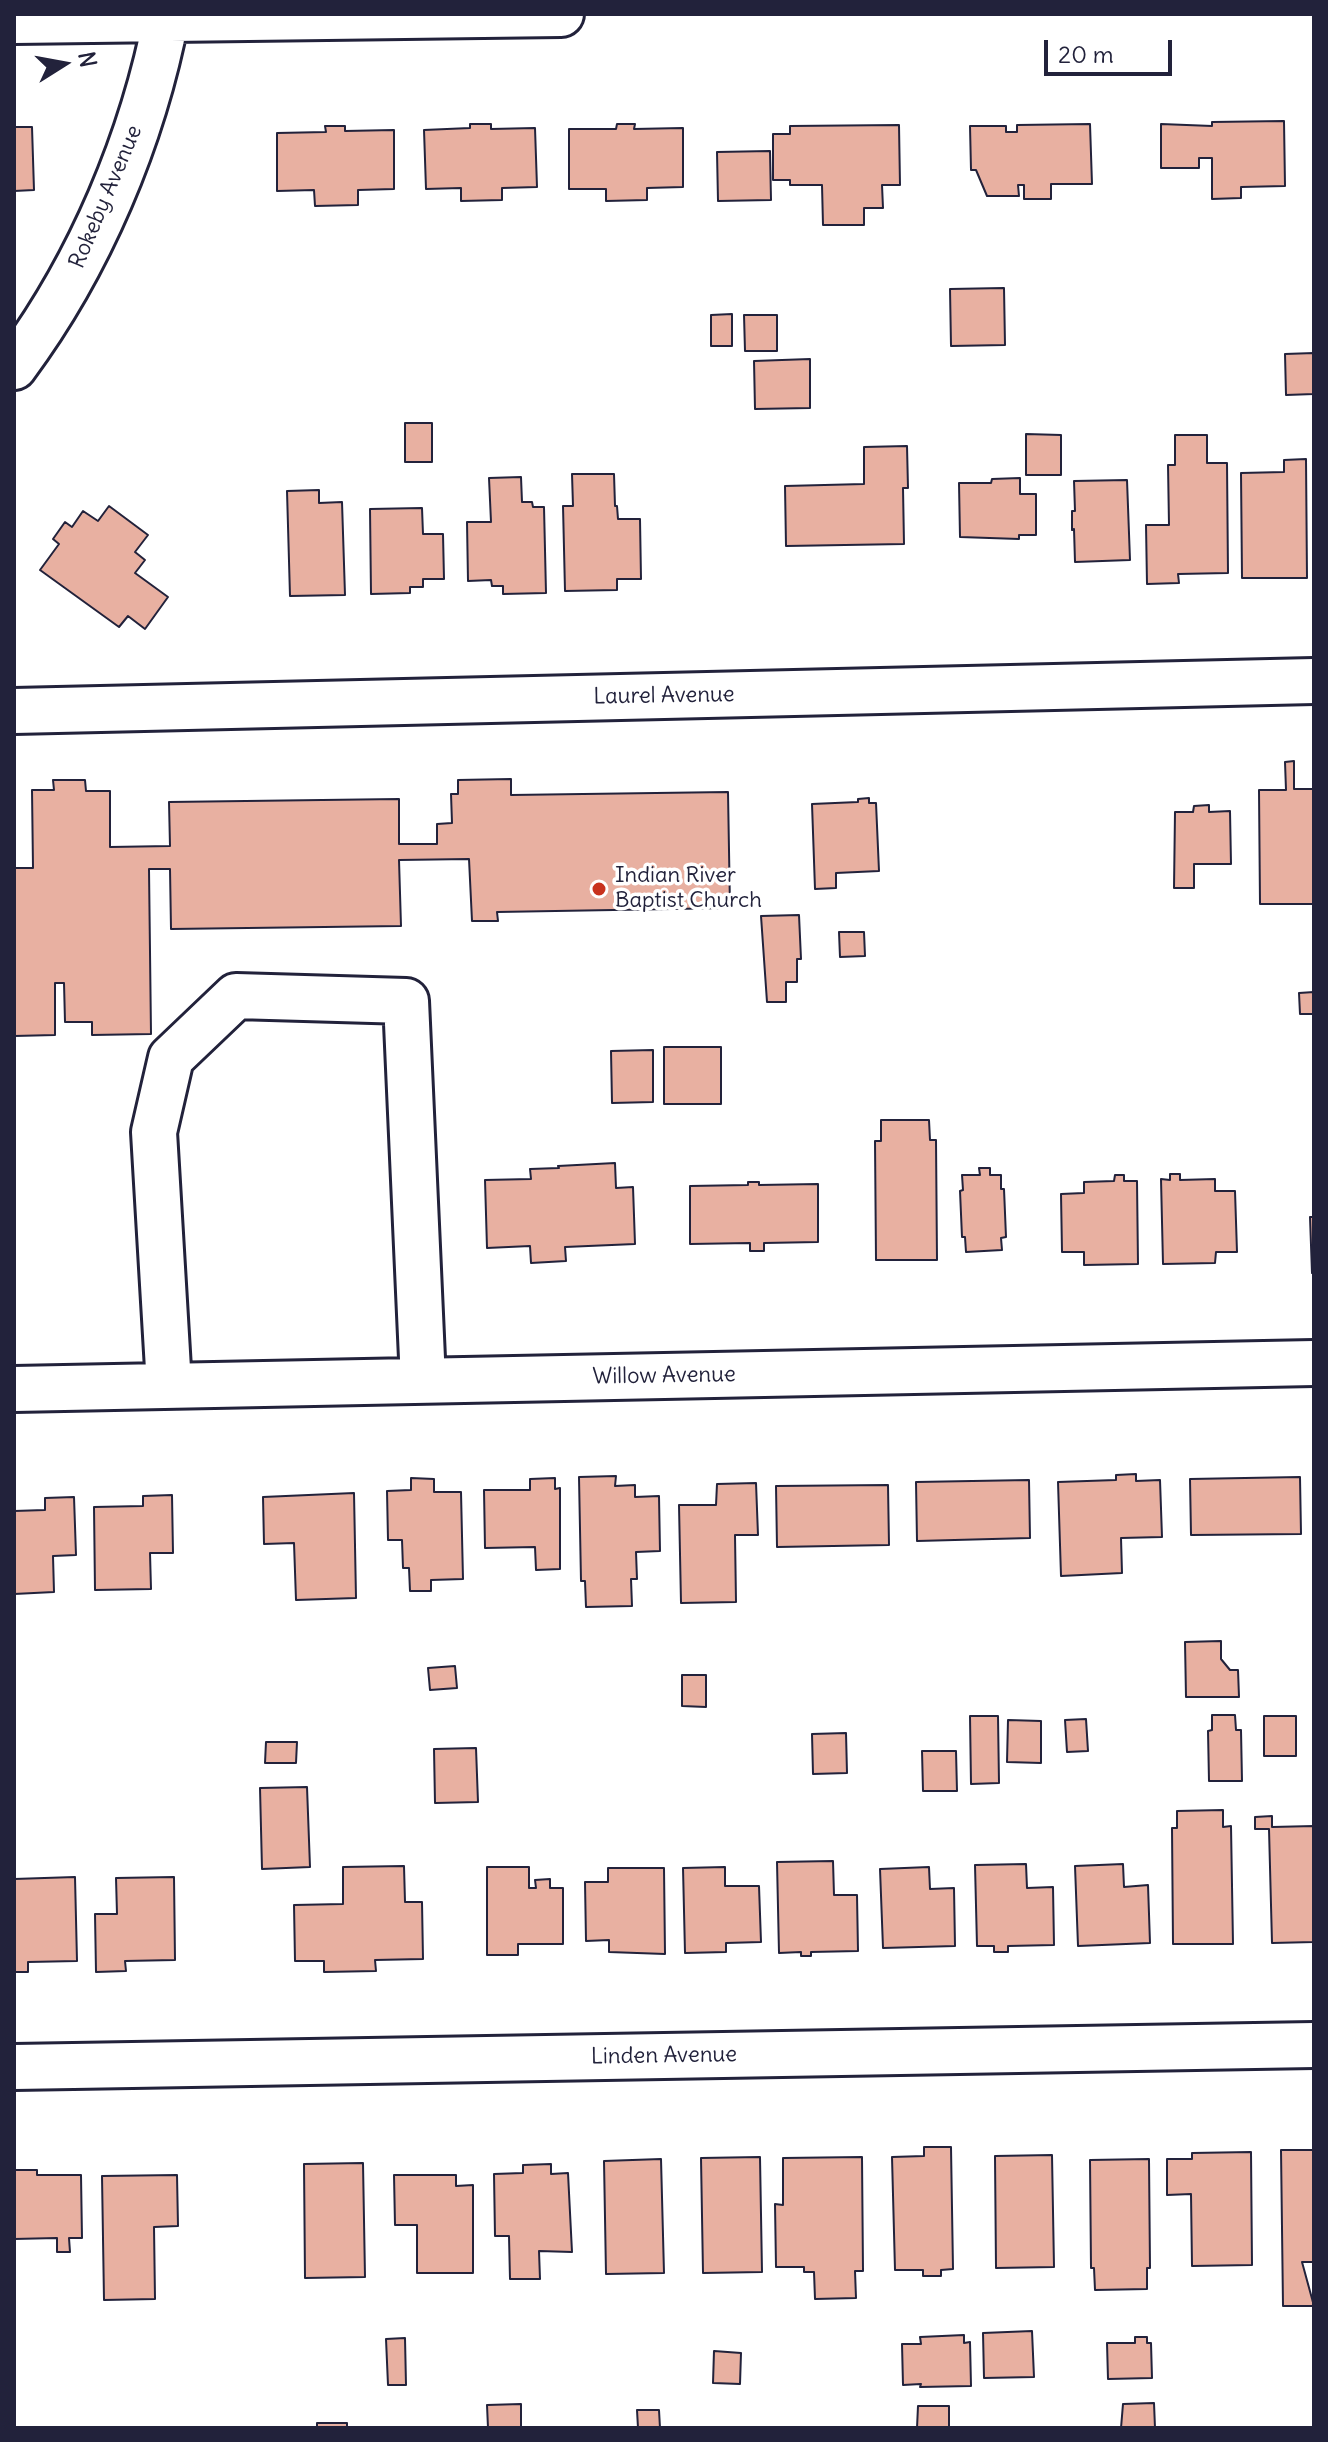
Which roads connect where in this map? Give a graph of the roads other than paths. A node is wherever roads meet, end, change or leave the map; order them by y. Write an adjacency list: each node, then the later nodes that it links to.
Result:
1 (561, 14): 2 (street)
2 (166, 17): 3 (street); 4 (street, Rokeby Avenue)
3 (14, 21)
4 (14, 367)
5 (1314, 681): 6 (street, Laurel Avenue)
6 (14, 711)
7 (1314, 1363): 8 (street, Willow Avenue)
8 (423, 1381): 9 (street, Willow Avenue); 9 (street)
9 (169, 1386): 10 (street, Willow Avenue)
10 (14, 1389)
11 (1314, 2045): 12 (street, Linden Avenue)
12 (14, 2067)

